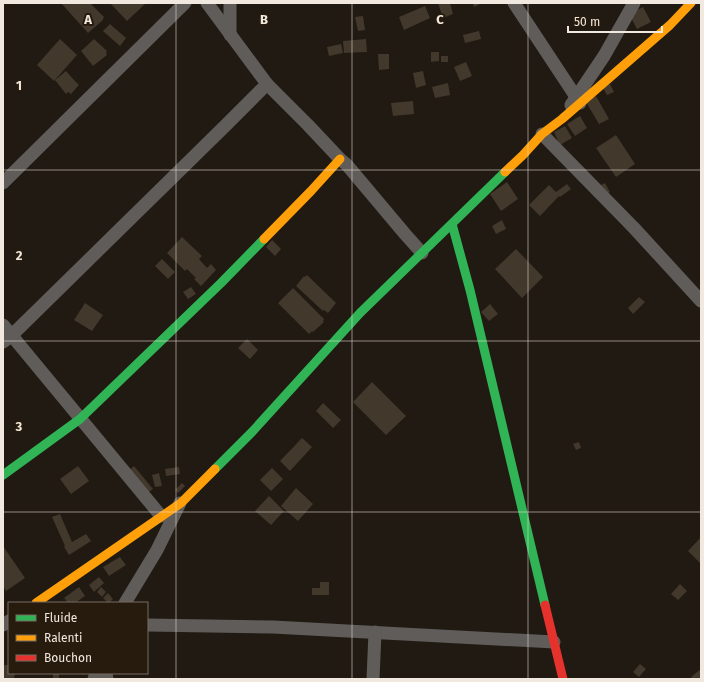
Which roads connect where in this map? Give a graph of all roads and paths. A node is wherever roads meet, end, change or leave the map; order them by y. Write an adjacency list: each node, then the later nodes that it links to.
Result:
1 (185, 3): 13 (street)
2 (207, 3): 7 (street)
3 (230, 3): 7 (street)
4 (514, 3): 9 (street)
5 (634, 3): 9 (street)
6 (691, 3): 9 (street)
7 (230, 35): 8 (street)
8 (267, 84): 12 (street); 18 (street)
9 (578, 100): 10 (street)
10 (562, 119): 11 (street)
11 (542, 134): 14 (street); 16 (street)
12 (340, 159): 15 (street); 19 (street)
13 (3, 183)
14 (452, 224): 15 (street); 27 (street)
15 (422, 253): 21 (street)
16 (701, 301)
17 (3, 325): 18 (street)
18 (7, 339): 19 (street)
19 (80, 419): 20 (street); 22 (street)
20 (3, 475)
21 (180, 503): 22 (street); 24 (street)
22 (161, 516): 23 (street)
23 (37, 602)
24 (126, 602)
25 (148, 625): 26 (street)
26 (375, 632): 27 (street); 28 (street)
27 (554, 642): 29 (street)
28 (374, 679)
29 (563, 679)

